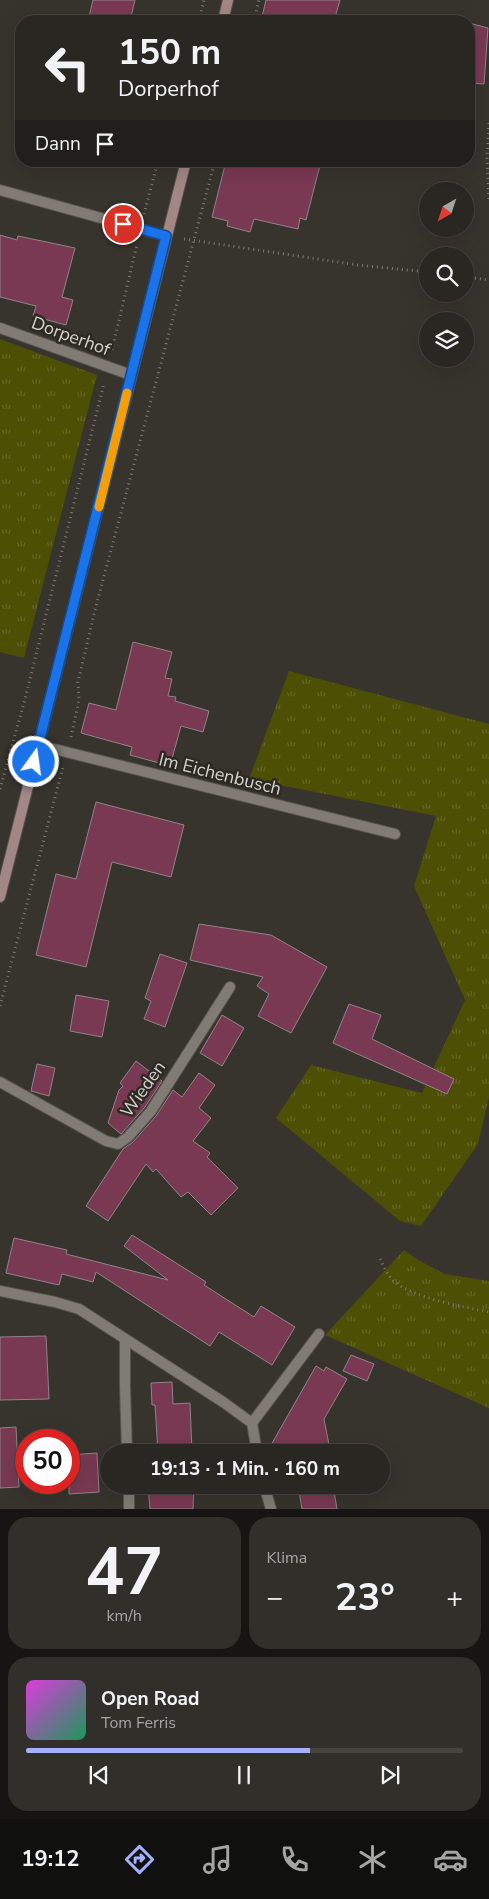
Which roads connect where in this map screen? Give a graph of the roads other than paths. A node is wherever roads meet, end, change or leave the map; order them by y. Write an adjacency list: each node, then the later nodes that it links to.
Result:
1 (228, 0): 2 (main road)
2 (224, 15)
3 (184, 167): 5 (main road)
4 (0, 190): 5 (street)
5 (166, 236): 7 (main road)
6 (0, 328): 7 (street, Dorperhof)
7 (131, 375): 8 (main road)
8 (38, 745): 9 (street, Im Eichenbusch); 10 (main road)
9 (395, 834)
10 (0, 897)
11 (230, 987): 12 (street, Wieden)
12 (0, 1082)
13 (0, 1291): 15 (street)
14 (319, 1334): 16 (street)
15 (125, 1339): 16 (street); 17 (street)
16 (252, 1423): 18 (street)
17 (128, 1444)
18 (256, 1444)
19 (129, 1494): 21 (street)
20 (266, 1494): 22 (street)
21 (130, 1509)
22 (270, 1509)

